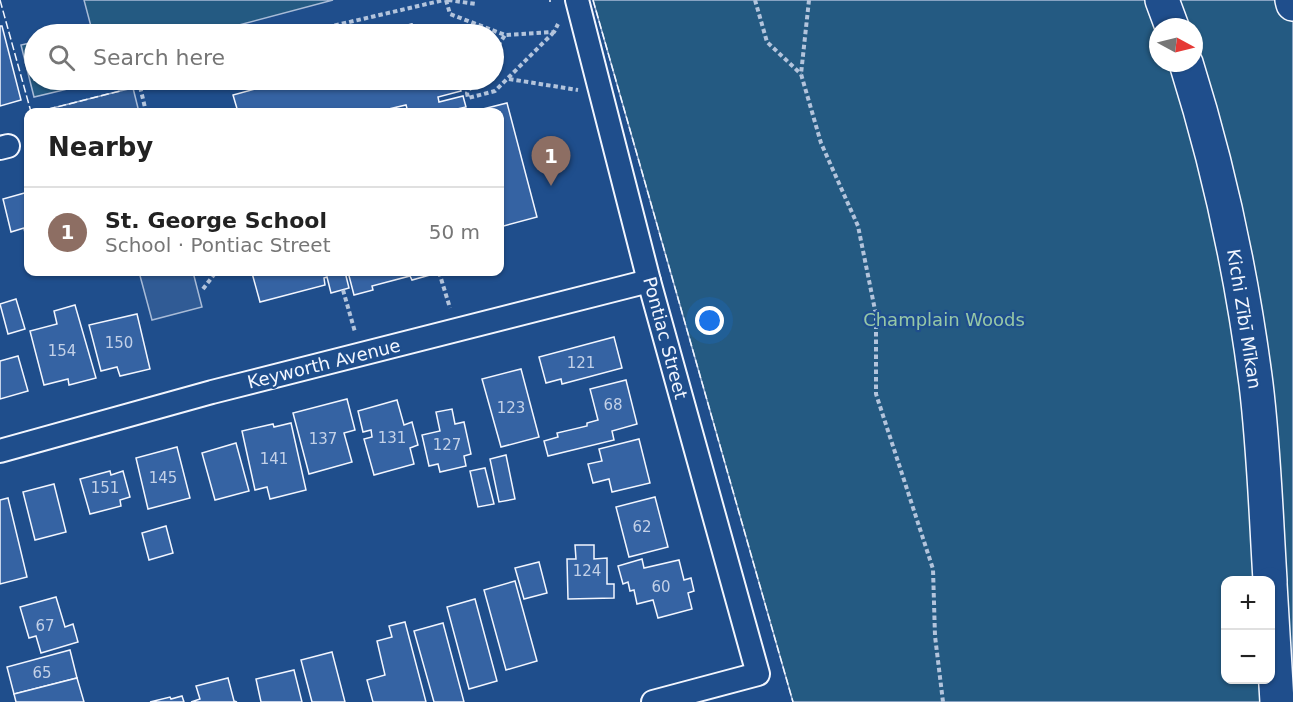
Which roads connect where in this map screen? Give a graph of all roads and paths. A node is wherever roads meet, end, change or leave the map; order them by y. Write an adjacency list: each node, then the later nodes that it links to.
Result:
1 (446, 0): 6 (path); 9 (path); 10 (path)
2 (577, 0): 17 (street, Pontiac Street)
3 (755, 0): 14 (path)
4 (809, 0): 14 (path)
5 (1162, 0): 7 (highway)
6 (476, 4)
7 (1169, 18)
8 (561, 19): 11 (path)
9 (342, 24)
10 (478, 24)
11 (554, 32): 12 (path); 15 (path)
12 (505, 34)
13 (1189, 72): 30 (highway, Kichi Zībī Mīkan)
14 (801, 74): 33 (path)
15 (508, 79): 16 (path); 17 (path)
16 (504, 83)
17 (599, 86): 24 (street, Pontiac Street)
18 (142, 90): 21 (path)
19 (469, 90): 20 (path)
20 (497, 90)
21 (145, 108)
22 (213, 276): 25 (path)
23 (440, 276): 27 (path)
24 (649, 281): 27 (street, Keyworth Avenue); 32 (street, Pontiac Street)
25 (203, 290)
26 (343, 290): 28 (path)
27 (456, 330): 29 (street, Keyworth Avenue)
28 (356, 334)
29 (0, 451)
30 (1270, 576)
31 (1273, 630): 34 (highway, Kichi Zībī Mīkan)
32 (653, 702)
33 (943, 702)
34 (1277, 702)

